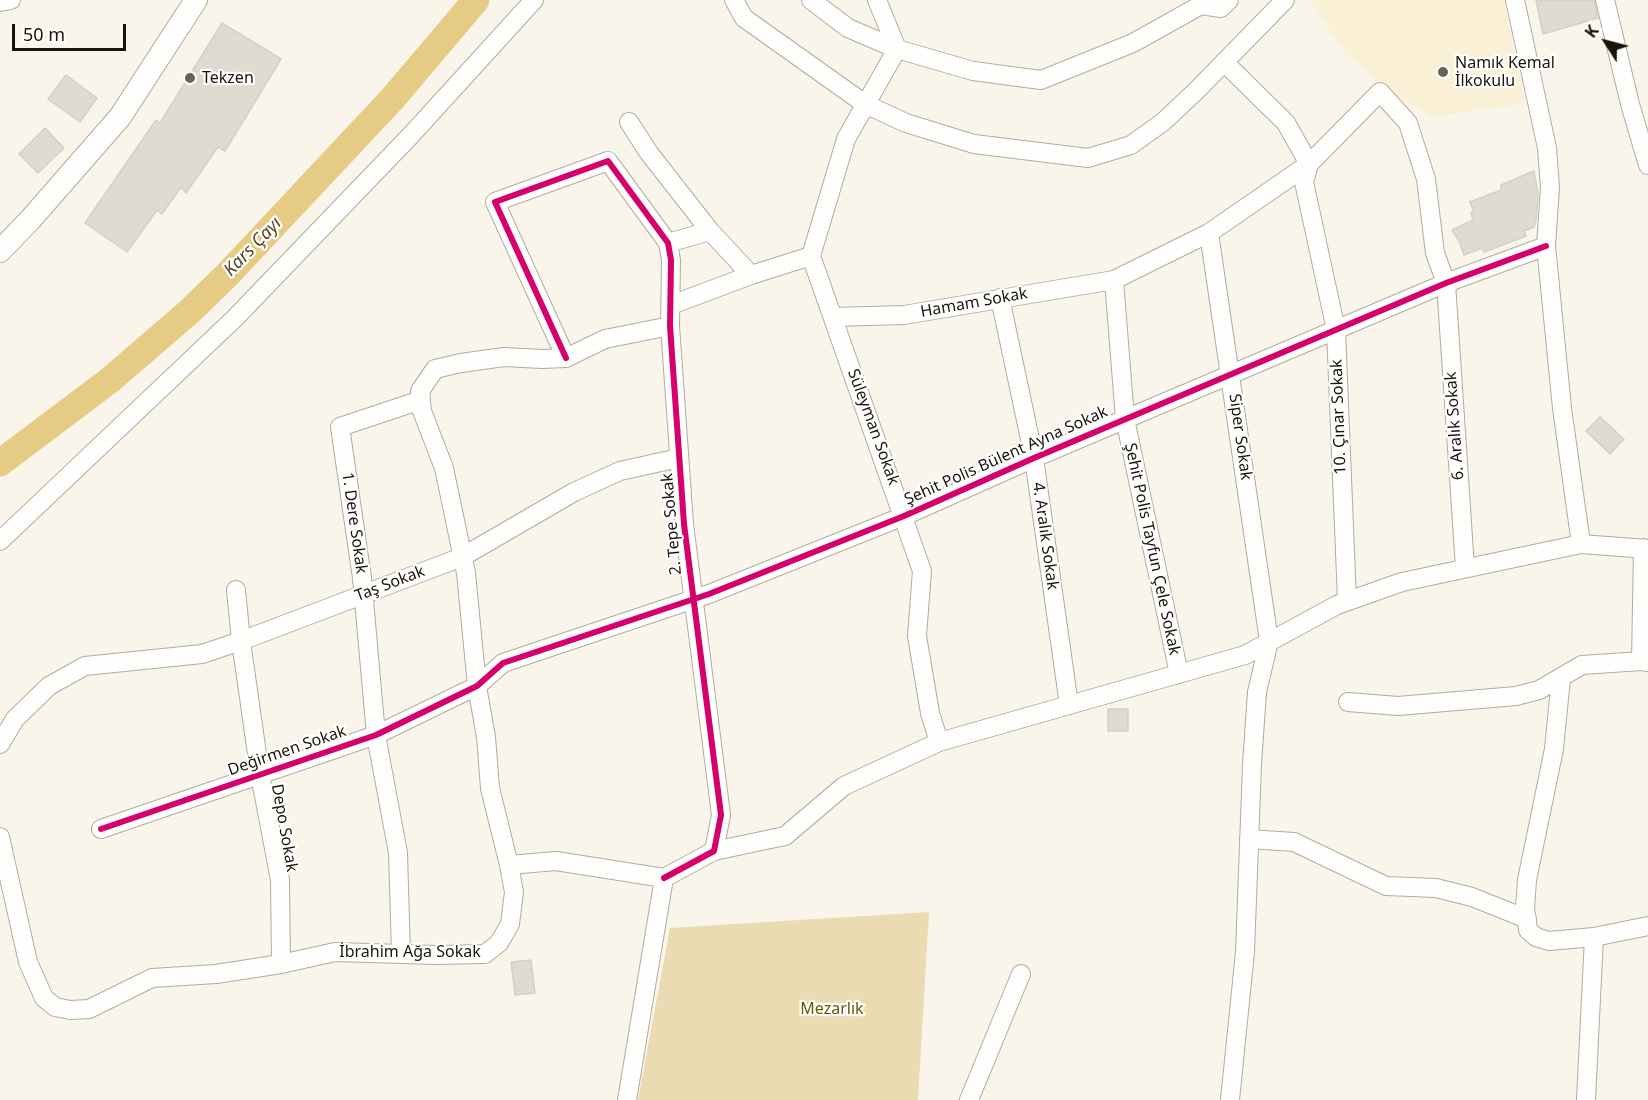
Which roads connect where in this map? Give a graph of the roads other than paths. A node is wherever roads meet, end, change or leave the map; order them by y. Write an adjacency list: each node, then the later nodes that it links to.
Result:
1 (11, 0): 11 (street)
2 (196, 0): 22 (street)
3 (534, 0): 39 (street)
4 (734, 0): 14 (street)
5 (812, 0): 12 (street)
6 (877, 0): 12 (street)
7 (1229, 0): 12 (street)
8 (1285, 0): 13 (street)
9 (1515, 0): 21 (street)
10 (1605, 0): 17 (street)
11 (0, 2)
12 (897, 49): 14 (street)
13 (1224, 62): 14 (street); 16 (street)
14 (865, 104): 23 (street)
15 (629, 122): 18 (street)
16 (1310, 164): 19 (street, Hamam Sokak); 26 (street, 6. Aralık Sokak); 31 (street, 10. Çınar Sokak)
17 (1648, 165)
18 (710, 231): 20 (street); 24 (street)
19 (1209, 233): 25 (street, Hamam Sokak); 33 (street, Siper Sokak)
20 (668, 243): 28 (street, 2. Tepe Sokak); 32 (street)
21 (1546, 246): 26 (street, Şehit Polis Bülent Ayna Sokak); 40 (street)
22 (0, 251)
23 (811, 256): 24 (street); 29 (street, Süleyman Sokak)
24 (751, 275): 28 (street)
25 (1114, 280): 27 (street, Hamam Sokak); 35 (street, Şehit Polis Tayfun Çele Sokak)
26 (1446, 283): 31 (street, Şehit Polis Bülent Ayna Sokak); 43 (street, 6. Aralık Sokak)
27 (1000, 298): 29 (street, Hamam Sokak); 37 (street, 4. Aralık Sokak)
28 (671, 305): 30 (street, 2. Tepe Sokak)
29 (833, 317): 38 (street, Süleyman Sokak)
30 (670, 326): 32 (street); 36 (street, 2. Tepe Sokak)
31 (1336, 330): 33 (street, Şehit Polis Bülent Ayna Sokak); 47 (street, 10. Çınar Sokak)
32 (566, 358): 34 (street)
33 (1230, 374): 35 (street, Şehit Polis Bülent Ayna Sokak); 48 (street, Siper Sokak)
34 (421, 400): 42 (street, İbrahim Ağa Sokak); 45 (street, 1. Dere Sokak)
35 (1125, 419): 37 (street, Şehit Polis Bülent Ayna Sokak); 51 (street, Şehit Polis Tayfun Çele Sokak)
36 (679, 458): 42 (street, Taş Sokak); 46 (street, 2. Tepe Sokak)
37 (1034, 458): 38 (street, Şehit Polis Bülent Ayna Sokak); 55 (street, 4. Aralık Sokak)
38 (904, 516): 46 (street, Şehit Polis Bülent Ayna Sokak); 57 (street, Süleyman Sokak)
39 (0, 542)
40 (1581, 544): 41 (street); 43 (street)
41 (1645, 548): 50 (street)
42 (462, 557): 45 (street, Taş Sokak); 53 (street, İbrahim Ağa Sokak)
43 (1465, 568): 47 (street)
44 (236, 590): 49 (street, Depo Sokak)
45 (363, 595): 49 (street, Taş Sokak); 56 (street, 1. Dere Sokak)
46 (693, 599): 53 (street, Şehit Polis Bülent Ayna Sokak); 63 (street, 2. Tepe Sokak)
47 (1347, 601): 48 (street)
48 (1269, 641): 51 (street); 62 (street)
49 (241, 642): 58 (street, Taş Sokak); 59 (street, Depo Sokak)
50 (1644, 662): 52 (street)
51 (1179, 674): 55 (street)
52 (1560, 678): 54 (street); 66 (street)
53 (477, 686): 56 (street, Değirmen Sokak); 64 (street, İbrahim Ağa Sokak)
54 (1348, 702)
55 (1069, 705): 57 (street)
56 (376, 735): 59 (street, Değirmen Sokak); 69 (street, 1. Dere Sokak)
57 (939, 742): 63 (street)
58 (0, 744)
59 (260, 775): 60 (street, Değirmen Sokak); 70 (street, Depo Sokak)
60 (101, 829)
61 (0, 837): 70 (street, İbrahim Ağa Sokak)
62 (1250, 839): 66 (street); 74 (street)
63 (714, 851): 65 (street)
64 (509, 866): 65 (street); 69 (street, İbrahim Ağa Sokak)
65 (664, 878): 72 (street)
66 (1527, 919): 68 (street)
67 (1648, 926): 68 (street)
68 (1594, 937): 75 (street)
69 (401, 954): 70 (street, İbrahim Ağa Sokak)
70 (281, 964)
71 (1021, 974): 73 (street)
72 (627, 1100)
73 (969, 1100)
74 (1230, 1100)
75 (1586, 1100)

